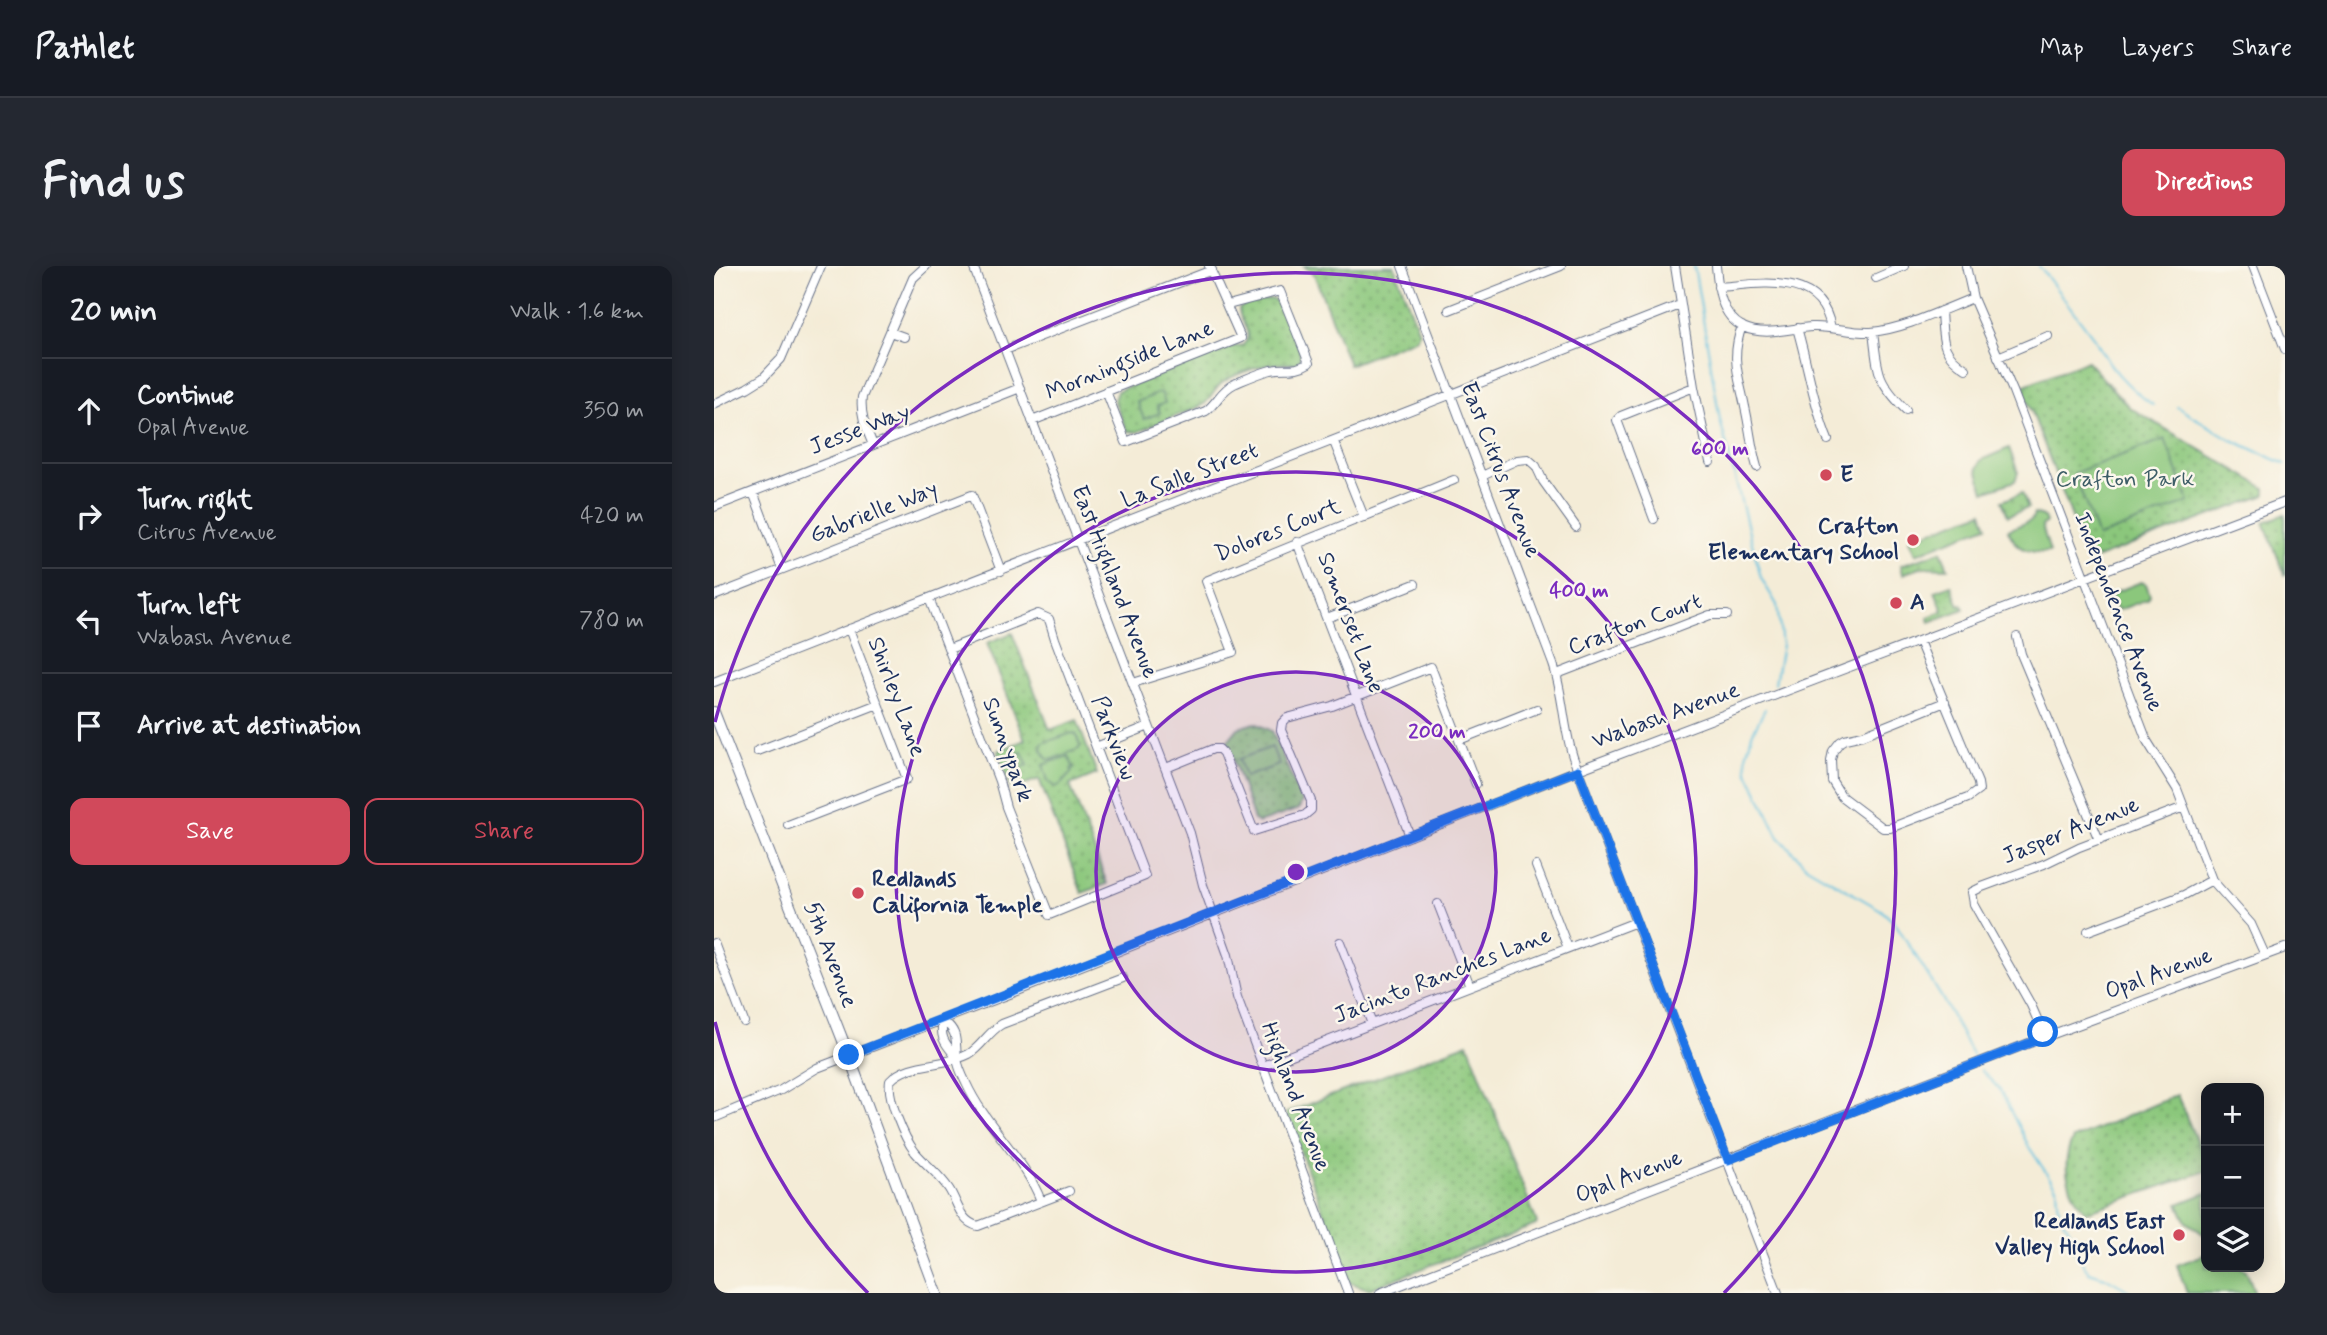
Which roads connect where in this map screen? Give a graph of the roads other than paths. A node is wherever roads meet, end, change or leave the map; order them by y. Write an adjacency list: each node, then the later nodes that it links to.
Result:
1 (821, 266): 34 (street)
2 (926, 266): 22 (street)
3 (973, 266): 27 (street, East Highland Avenue)
4 (1402, 266): 33 (street, East Citrus Avenue)
5 (1561, 266): 17 (street)
6 (1675, 266): 16 (street)
7 (1716, 266): 13 (street)
8 (1904, 266): 12 (street)
9 (1966, 266): 14 (street, Independence Avenue)
10 (2253, 266): 26 (street)
11 (1210, 268): 15 (street); 27 (street)
12 (1876, 278)
13 (1718, 287): 19 (street); 21 (street)
14 (1973, 298): 18 (street); 28 (street, Independence Avenue)
15 (1228, 305): 32 (street, Morningside Lane); 32 (street)
16 (1680, 305): 30 (street); 33 (street, La Salle Street)
17 (1449, 310)
18 (1941, 311): 23 (street); 29 (street)
19 (1742, 326): 20 (street); 41 (street)
20 (1797, 328): 21 (street); 37 (street)
21 (1831, 328): 23 (street)
22 (890, 332): 25 (street); 39 (street)
23 (1873, 332): 35 (street)
24 (2048, 336): 28 (street)
25 (904, 337)
26 (2285, 349)
27 (1005, 350): 31 (street, East Highland Avenue)
28 (1998, 357): 54 (street, Independence Avenue)
29 (1966, 369)
30 (1694, 387): 40 (street); 48 (street)
31 (1020, 388): 36 (street, East Highland Avenue); 39 (street, Jesse Way)
32 (1106, 391): 36 (street, Morningside Lane)
33 (1451, 395): 38 (street, La Salle Street); 42 (street, East Citrus Avenue)
34 (714, 404)
35 (1906, 410)
36 (1032, 421): 50 (street, East Highland Avenue)
37 (1828, 440)
38 (1335, 442): 47 (street); 50 (street, La Salle Street)
39 (873, 446): 44 (street, Jesse Way)
40 (1710, 461)
41 (1758, 467)
42 (1482, 476): 49 (street); 64 (street, East Citrus Avenue)
43 (1454, 481): 47 (street, Dolores Court)
44 (753, 492): 46 (street, Jesse Way); 52 (street)
45 (2285, 502): 54 (street, Wabash Avenue)
46 (714, 507)
47 (1364, 517): 51 (street, Dolores Court)
48 (1654, 519)
49 (1576, 527)
50 (1078, 540): 53 (street, La Salle Street); 66 (street, East Highland Avenue)
51 (1297, 542): 59 (street, Somerset Lane); 66 (street, Dolores Court)
52 (782, 569): 53 (street, Gabrielle Way); 56 (street, Gabrielle Way)
53 (1001, 570): 57 (street, La Salle Street)
54 (2084, 579): 62 (street, Wabash Avenue); 79 (street, Independence Avenue)
55 (1415, 584): 59 (street)
56 (714, 596)
57 (929, 598): 60 (street, La Salle Street); 63 (street, Sunnypark)
58 (1727, 615): 64 (street, Crafton Court)
59 (1327, 618): 67 (street, Somerset Lane)
60 (849, 629): 65 (street, La Salle Street); 69 (street, Shirley Lane)
61 (2017, 637): 82 (street)
62 (1919, 641): 68 (street); 77 (street, Wabash Avenue)
63 (949, 649): 74 (street, Parkview); 84 (street, Sunnypark)
64 (1557, 674): 77 (street, East Citrus Avenue)
65 (714, 682)
66 (1132, 683): 72 (street, East Highland Avenue)
67 (1358, 696): 73 (street); 76 (street); 81 (street, Somerset Lane)
68 (1945, 702): 68 (street)
69 (878, 704): 75 (street); 80 (street, Shirley Lane)
70 (1537, 709): 73 (street)
71 (714, 712): 102 (main road, 5th Avenue)
72 (1149, 726): 74 (street); 76 (street, East Highland Avenue)
73 (1459, 740): 78 (street)
74 (1096, 747): 84 (street, Parkview)
75 (757, 751)
76 (1166, 768): 87 (street, East Highland Avenue)
77 (1578, 770): 81 (street, Wabash Avenue); 88 (street, East Citrus Avenue)
78 (1476, 784)
79 (2184, 807): 82 (street, Jasper Avenue); 85 (street, Independence Avenue)
80 (788, 825)
81 (1410, 836): 87 (street, Wabash Avenue)
82 (2099, 840): 101 (street, Jasper Avenue)
83 (1536, 866): 92 (street)
84 (1145, 876)
85 (2212, 880): 89 (street); 94 (street, Independence Avenue)
86 (1438, 904): 97 (street)
87 (1214, 913): 98 (street, Wabash Avenue); 104 (street, Highland Avenue)
88 (1636, 922): 92 (street, Jacinto Ranches Lane); 106 (street, East Citrus Avenue)
89 (2088, 932)
90 (1340, 942): 100 (street)
91 (714, 943): 95 (street)
92 (1568, 948): 97 (street, Jacinto Ranches Lane)
93 (2285, 948): 94 (street, Opal Avenue)
94 (2265, 955): 101 (street, Opal Avenue)
95 (717, 958): 99 (street)
96 (1123, 978): 103 (street)
97 (1470, 986): 100 (street, Jacinto Ranches Lane)
98 (943, 1020): 102 (street, Wabash Avenue); 103 (street)
99 (744, 1022)
100 (1372, 1024): 104 (street, Jacinto Ranches Lane)
101 (2045, 1037): 106 (street, Opal Avenue)
102 (849, 1055): 105 (street, Wabash Avenue); 109 (main road, 5th Avenue)
103 (957, 1058): 108 (street); 108 (street)
104 (1263, 1066): 110 (street, Highland Avenue)
105 (714, 1118)
106 (1728, 1160): 111 (street, Opal Avenue); 112 (street, East Citrus Avenue)
107 (1069, 1191): 108 (street)
108 (1041, 1201)
109 (937, 1293)
110 (1348, 1293)
111 (1380, 1293)
112 (1778, 1293)

